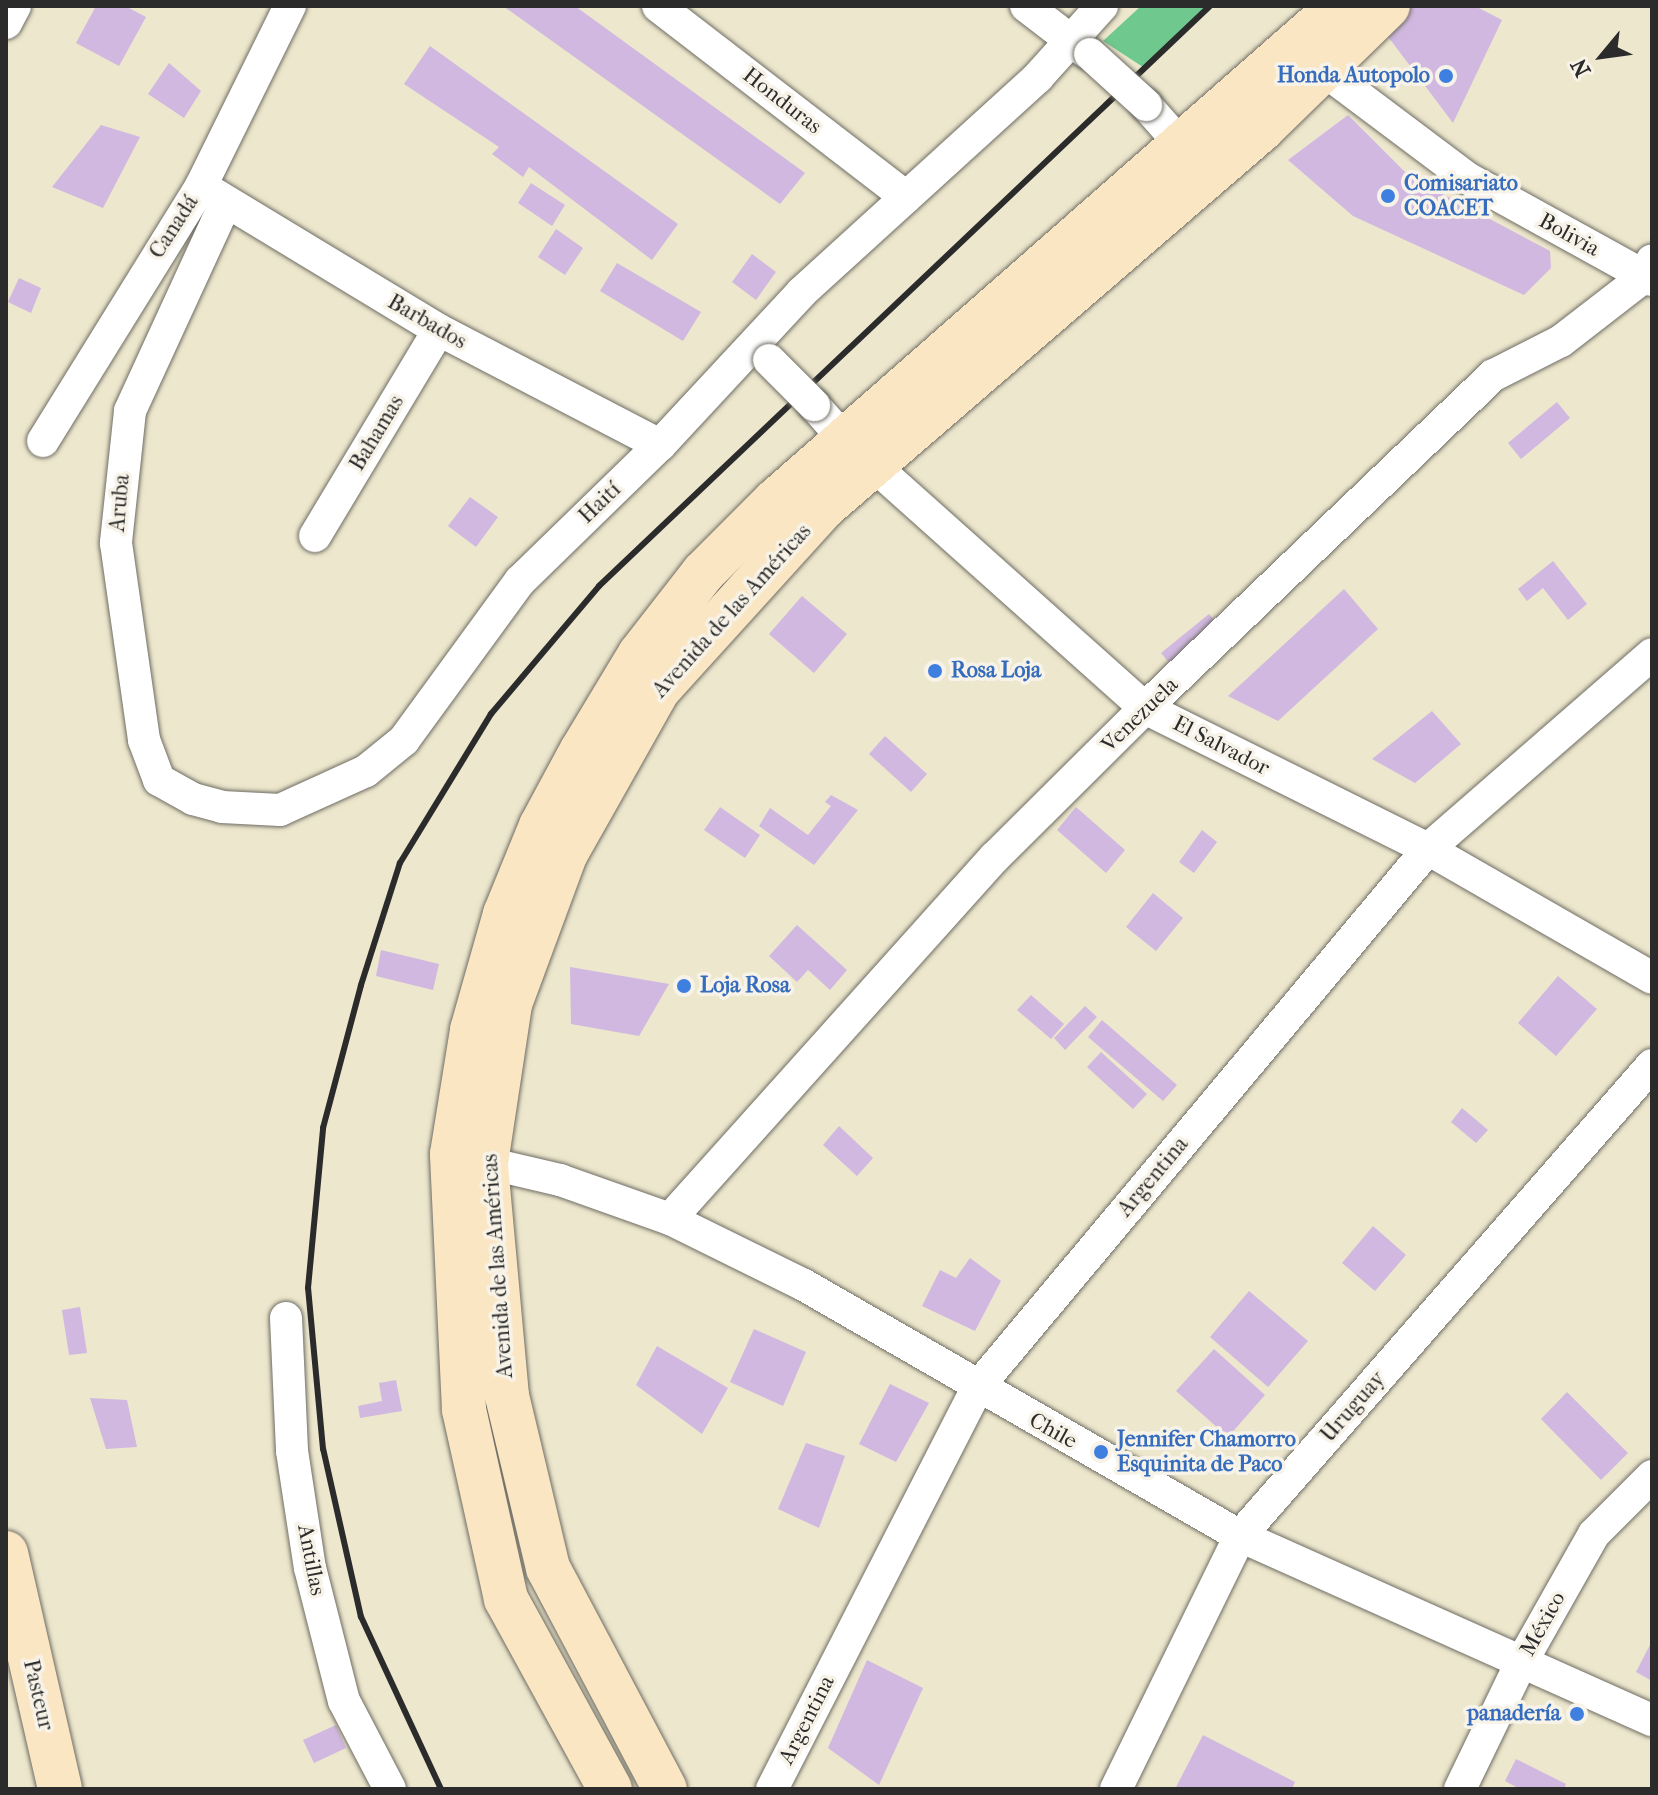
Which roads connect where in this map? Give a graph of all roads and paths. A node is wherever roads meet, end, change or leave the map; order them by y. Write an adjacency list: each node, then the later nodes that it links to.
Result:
1 (15, 6): 8 (street)
2 (290, 6): 12 (street, Canadá)
3 (658, 6): 13 (street, Honduras)
4 (1026, 6): 9 (street)
5 (1102, 6): 9 (street)
6 (1339, 6): 10 (street, Avenida de las Américas)
7 (1388, 6): 10 (street, Avenida de las Américas)
8 (6, 23)
9 (1079, 49): 11 (street, bridge); 13 (street, Haití)
10 (1309, 60): 11 (street, Avenida de las Américas); 14 (street, Bolivia); 19 (street, Avenida de las Américas)
11 (1183, 147): 19 (street, Avenida de las Américas)
12 (214, 194): 15 (street, Barbados); 17 (street, Canadá); 23 (street, Aruba)
13 (906, 197): 16 (street, Haití)
14 (1650, 272): 22 (street, Venezuela)
15 (439, 330): 18 (street, Barbados); 20 (street, Bahamas)
16 (759, 353): 18 (street, Haití); 19 (street, El Salvador, bridge)
17 (43, 441)
18 (660, 445): 23 (street, Haití)
19 (858, 452): 22 (street, El Salvador); 27 (street, Avenida de las Américas)
20 (315, 536)
21 (1652, 654): 24 (street, Argentina)
22 (1145, 708): 24 (street, El Salvador); 28 (street, Venezuela)
23 (193, 799)
24 (1428, 849): 25 (street, El Salvador); 30 (street, Argentina)
25 (1652, 978)
26 (1652, 1065): 32 (street, Uruguay)
27 (469, 1158): 28 (street, Chile); 38 (street, Avenida de las Américas); 39 (street, Avenida de las Américas)
28 (670, 1219): 30 (street, Chile)
29 (286, 1318): 37 (street, Antillas)
30 (977, 1388): 32 (street, Chile); 40 (street, Argentina)
31 (1652, 1476): 34 (street, México)
32 (1240, 1536): 34 (street, Chile); 41 (street, Uruguay)
33 (6, 1553): 36 (street, Pasteur)
34 (1521, 1663): 35 (street, Chile); 42 (street, México)
35 (1652, 1720)
36 (60, 1789)
37 (390, 1789)
38 (610, 1789)
39 (665, 1789)
40 (772, 1789)
41 (1116, 1789)
42 (1460, 1789)

